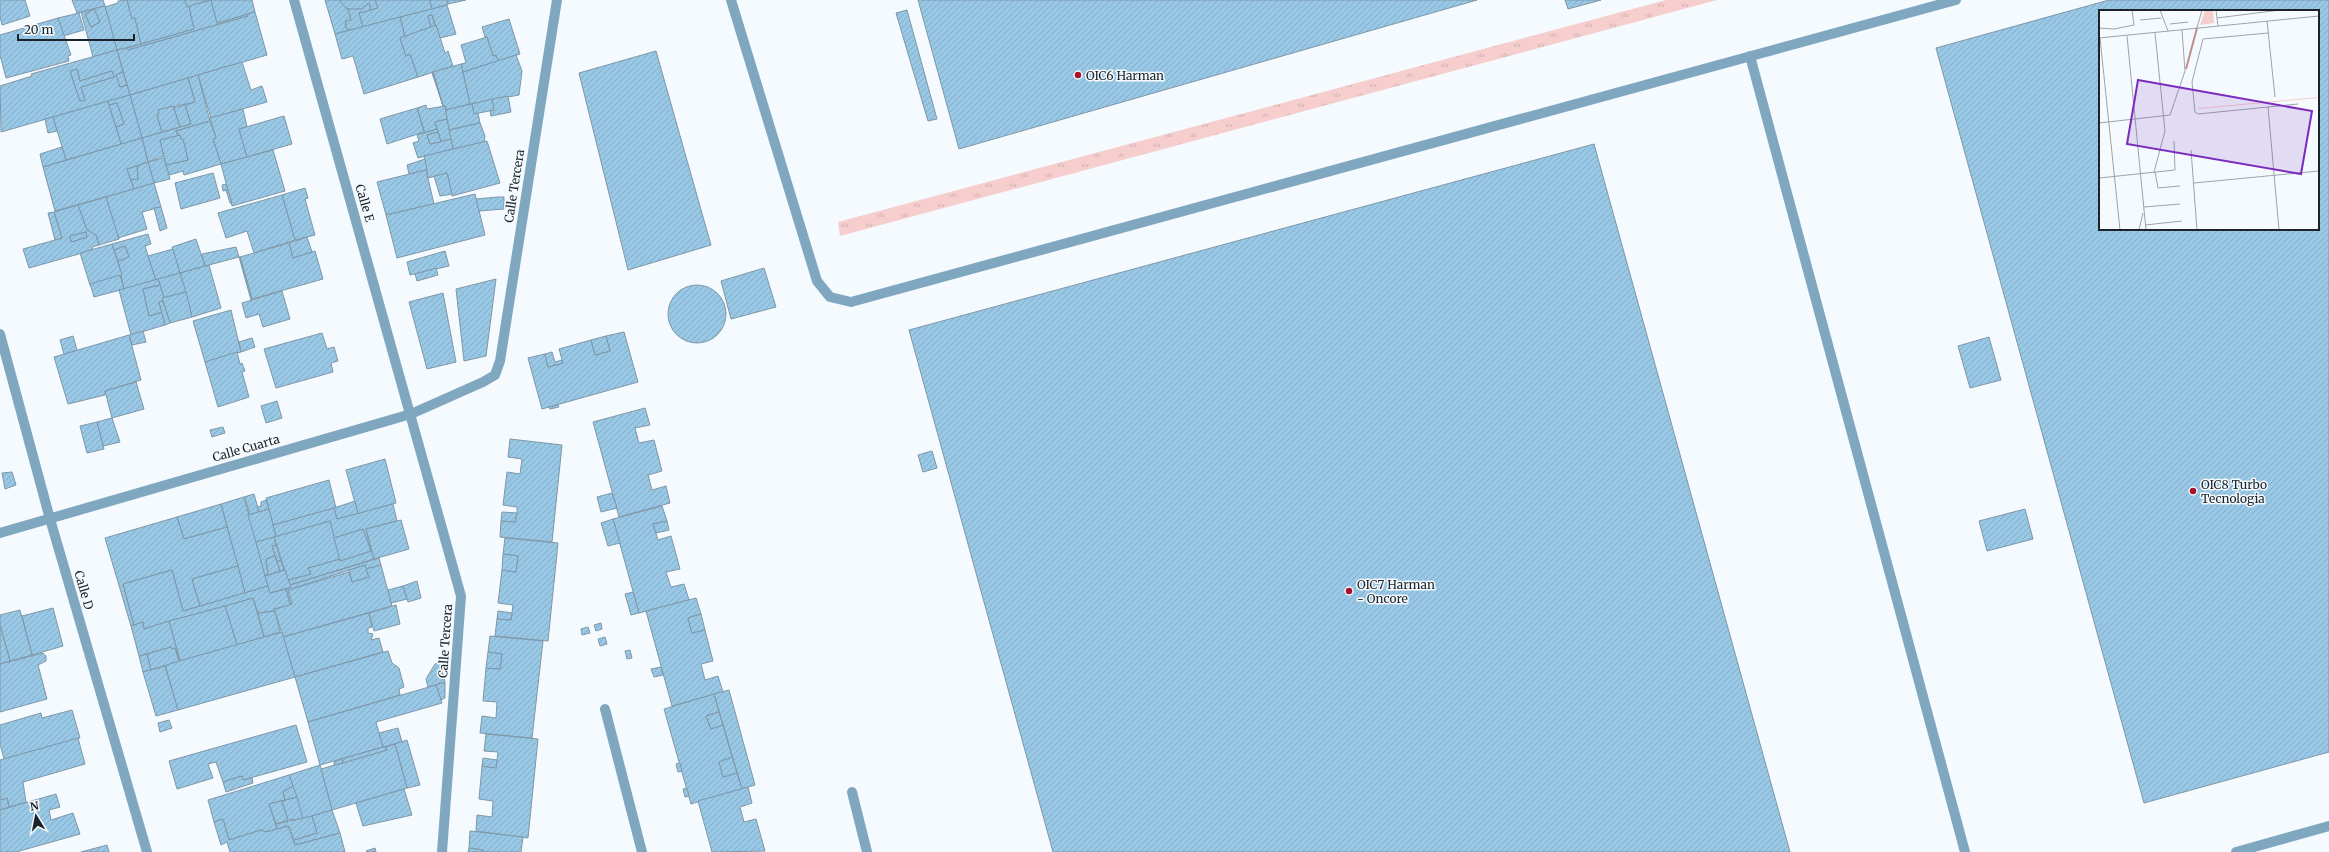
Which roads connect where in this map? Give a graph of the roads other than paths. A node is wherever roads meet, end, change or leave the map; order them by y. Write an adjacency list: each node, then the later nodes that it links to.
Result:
1 (294, 0): 8 (street, Calle E)
2 (557, 0): 7 (street, Calle Tercera)
3 (731, 0): 5 (street)
4 (1956, 0): 5 (street)
5 (1750, 56): 18 (street)
6 (0, 334): 9 (street, Calle D)
7 (495, 375): 8 (street, Calle Cuarta)
8 (411, 414): 9 (street, Calle Cuarta); 15 (street, Calle Tercera)
9 (50, 518): 10 (street, Calle Cuarta); 14 (street, Calle D)
10 (0, 533)
11 (605, 709): 16 (street)
12 (852, 792): 17 (street)
13 (2329, 826): 19 (street)
14 (147, 852)
15 (442, 852)
16 (642, 852)
17 (867, 852)
18 (1965, 852)
19 (2236, 852)

